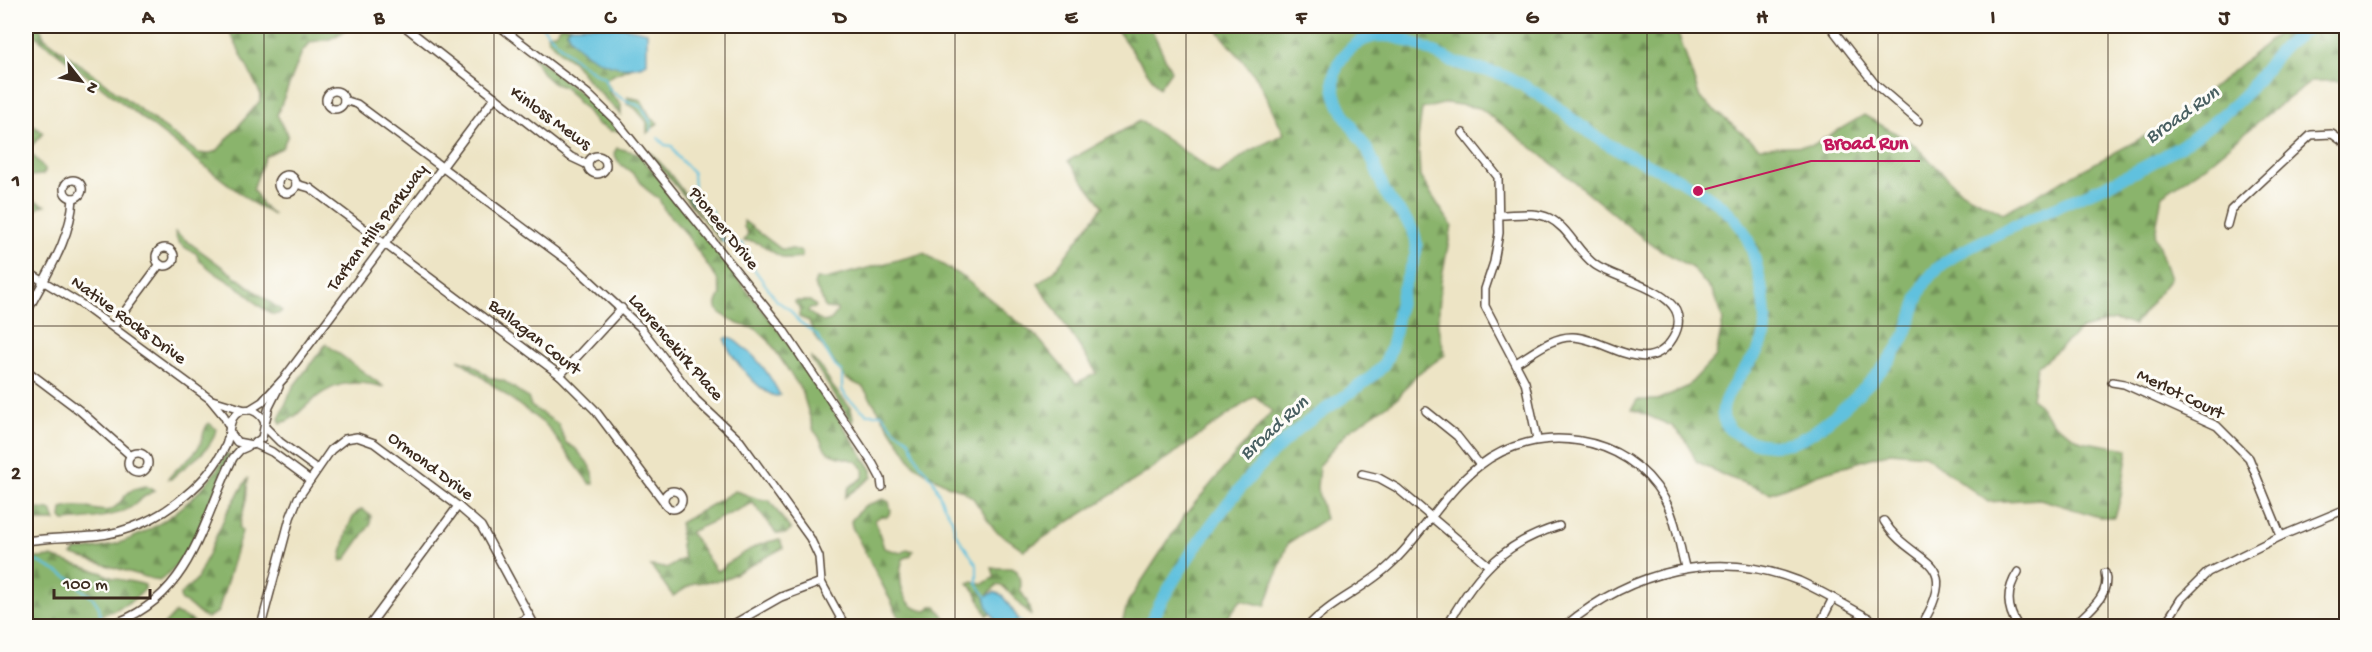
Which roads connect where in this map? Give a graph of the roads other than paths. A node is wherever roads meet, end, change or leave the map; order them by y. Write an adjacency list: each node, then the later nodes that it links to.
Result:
1 (404, 26): 4 (street, Kinloss Mews)
2 (499, 26): 39 (street, Pioneer Drive)
3 (1830, 26): 6 (street)
4 (495, 97): 9 (street, Kinloss Mews); 10 (street, Tartan Hills Parkway)
5 (344, 100): 10 (street, Laurencekirk Place)
6 (1918, 121)
7 (1463, 133): 13 (street)
8 (2346, 144): 14 (street)
9 (588, 165)
10 (442, 166): 15 (street, Tartan Hills Parkway); 19 (street, Laurencekirk Place)
11 (296, 184): 15 (street, Ballagan Court)
12 (73, 198): 18 (street)
13 (1499, 215): 22 (street); 22 (street)
14 (2227, 225)
15 (385, 243): 24 (street, Ballagan Court); 25 (street, Tartan Hills Parkway)
16 (160, 264): 21 (street)
17 (26, 271): 18 (street, Native Rocks Drive)
18 (44, 280): 20 (street); 21 (street, Native Rocks Drive)
19 (622, 308): 24 (street); 52 (street, Laurencekirk Place)
20 (26, 314)
21 (113, 327): 27 (street, Native Rocks Drive)
22 (1516, 363): 32 (street)
23 (26, 370): 34 (street)
24 (560, 375): 41 (street, Ballagan Court)
25 (285, 377): 28 (street, Tartan Hills Parkway); 30 (street, Tartan Hills Parkway)
26 (2112, 382): 46 (street, Merlot Court)
27 (210, 399): 28 (street, Native Rocks Drive); 31 (street, Native Rocks Drive)
28 (247, 410): 30 (street); 31 (street, Tartan Hills Parkway)
29 (1426, 411): 35 (street)
30 (265, 425): 33 (street, Tartan Hills Parkway); 36 (street)
31 (230, 430): 33 (street); 47 (street, Tartan Hills Parkway)
32 (1537, 439): 35 (street); 49 (street)
33 (252, 445): 38 (street); 56 (street, Tartan Hills Parkway)
34 (131, 456)
35 (1480, 465): 43 (street)
36 (317, 469): 38 (street, Ormond Drive); 40 (street, Ormond Drive)
37 (1362, 474): 43 (street)
38 (310, 480): 57 (street, Ormond Drive)
39 (882, 487)
40 (458, 506): 54 (street, Ormond Drive); 58 (street)
41 (667, 506)
42 (2346, 509): 46 (street)
43 (1432, 517): 48 (street); 63 (street)
44 (1884, 521): 67 (street)
45 (1559, 526): 48 (street)
46 (2281, 536): 70 (street)
47 (26, 541)
48 (1489, 566): 55 (street)
49 (1684, 567): 53 (street); 64 (street)
50 (2018, 572): 68 (street)
51 (2105, 573): 69 (street)
52 (821, 582): 61 (street); 62 (street, Laurencekirk Place)
53 (1833, 598): 65 (street); 66 (street)
54 (530, 617): 59 (street); 60 (street, Ormond Drive)
55 (1449, 622)
56 (107, 627)
57 (261, 627)
58 (369, 627)
59 (512, 627)
60 (535, 627)
61 (730, 627)
62 (844, 627)
63 (1308, 627)
64 (1565, 627)
65 (1819, 627)
66 (1883, 627)
67 (1921, 627)
68 (2018, 627)
69 (2073, 627)
70 (2164, 627)

